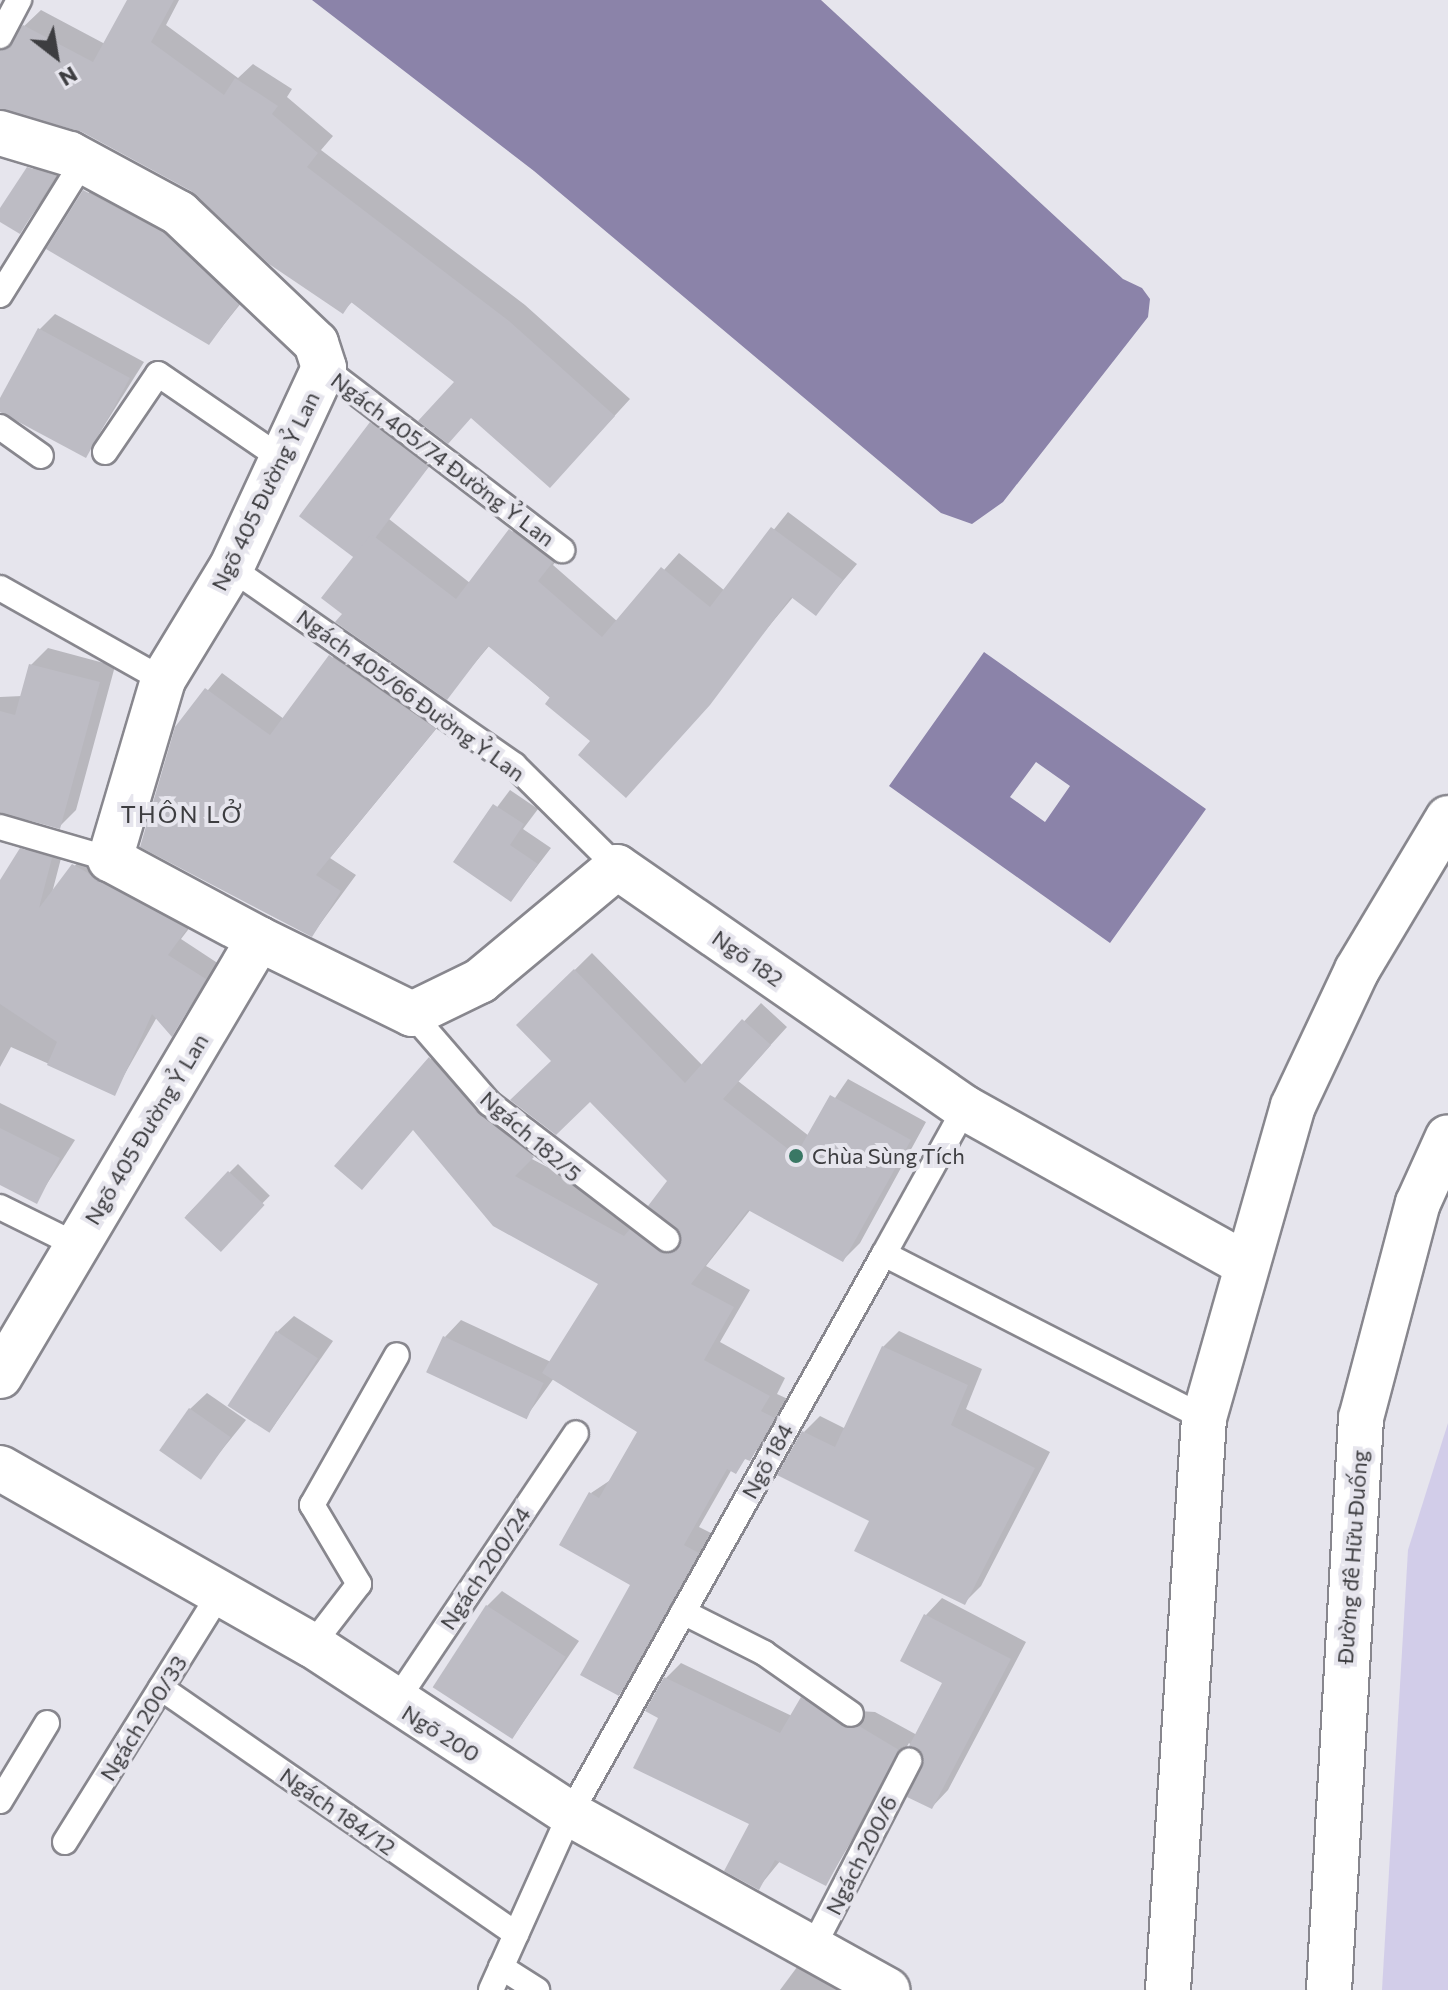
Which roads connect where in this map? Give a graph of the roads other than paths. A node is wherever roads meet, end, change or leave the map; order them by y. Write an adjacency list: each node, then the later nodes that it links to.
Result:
1 (19, 0): 2 (lane)
2 (0, 36)
3 (0, 133): 4 (street, Ngõ 405 Đường Ỷ Lan)
4 (84, 160): 5 (lane); 6 (street, Ngõ 405 Đường Ỷ Lan)
5 (0, 295)
6 (324, 368): 10 (street, Ngõ 405 Đường Ỷ Lan); 11 (lane, Ngách 405/74 Đường Ỷ Lan)
7 (0, 427): 9 (lane)
8 (105, 452): 10 (lane)
9 (41, 456)
10 (282, 459): 12 (street, Ngõ 405 Đường Ỷ Lan)
11 (562, 550)
12 (231, 568): 14 (street, Ngõ 405 Đường Ỷ Lan); 18 (lane, Ngách 405/66 Đường Ỷ Lan)
13 (0, 588): 14 (lane)
14 (163, 680): 17 (street, Ngõ 405 Đường Ỷ Lan)
15 (1448, 818): 27 (street)
16 (0, 827): 17 (lane)
17 (110, 859): 19 (street)
18 (617, 867): 20 (street); 21 (street, Ngõ 182)
19 (259, 939): 20 (street); 25 (street, Ngõ 405 Đường Ỷ Lan)
20 (412, 1014): 24 (lane, Ngách 182/5)
21 (965, 1108): 26 (lane, Ngõ 184); 27 (street, Ngõ 182)
22 (1448, 1137): 51 (street, Đường đê Hữu Đuống)
23 (0, 1207): 25 (lane)
24 (667, 1239)
25 (77, 1245): 29 (street, Ngõ 405 Đường Ỷ Lan)
26 (884, 1254): 30 (lane); 34 (lane, Ngõ 184)
27 (1243, 1263): 30 (street)
28 (397, 1355): 35 (lane)
29 (0, 1376)
30 (1204, 1418): 50 (street)
31 (576, 1433): 37 (lane, Ngách 200/24)
32 (0, 1468): 33 (street, Ngõ 200)
33 (220, 1593): 35 (street, Ngõ 200); 36 (lane, Ngách 200/33)
34 (683, 1612): 38 (lane); 42 (lane, Ngõ 184)
35 (312, 1645): 37 (street, Ngõ 200)
36 (161, 1688): 43 (lane, Ngách 200/33); 44 (lane, Ngách 184/12)
37 (394, 1704): 42 (street, Ngõ 200)
38 (851, 1714)
39 (47, 1723): 41 (lane)
40 (909, 1761): 45 (lane, Ngách 200/6)
41 (0, 1801)
42 (570, 1814): 44 (lane, Ngõ 184); 45 (street, Ngõ 200)
43 (65, 1842)
44 (516, 1934): 46 (lane, Ngõ 184)
45 (812, 1949): 49 (street, Ngõ 200)
46 (501, 1967): 47 (lane, Ngõ 184); 48 (lane)
47 (491, 1990)
48 (537, 1990)
49 (887, 1990)
50 (1168, 1990)
51 (1329, 1990)

